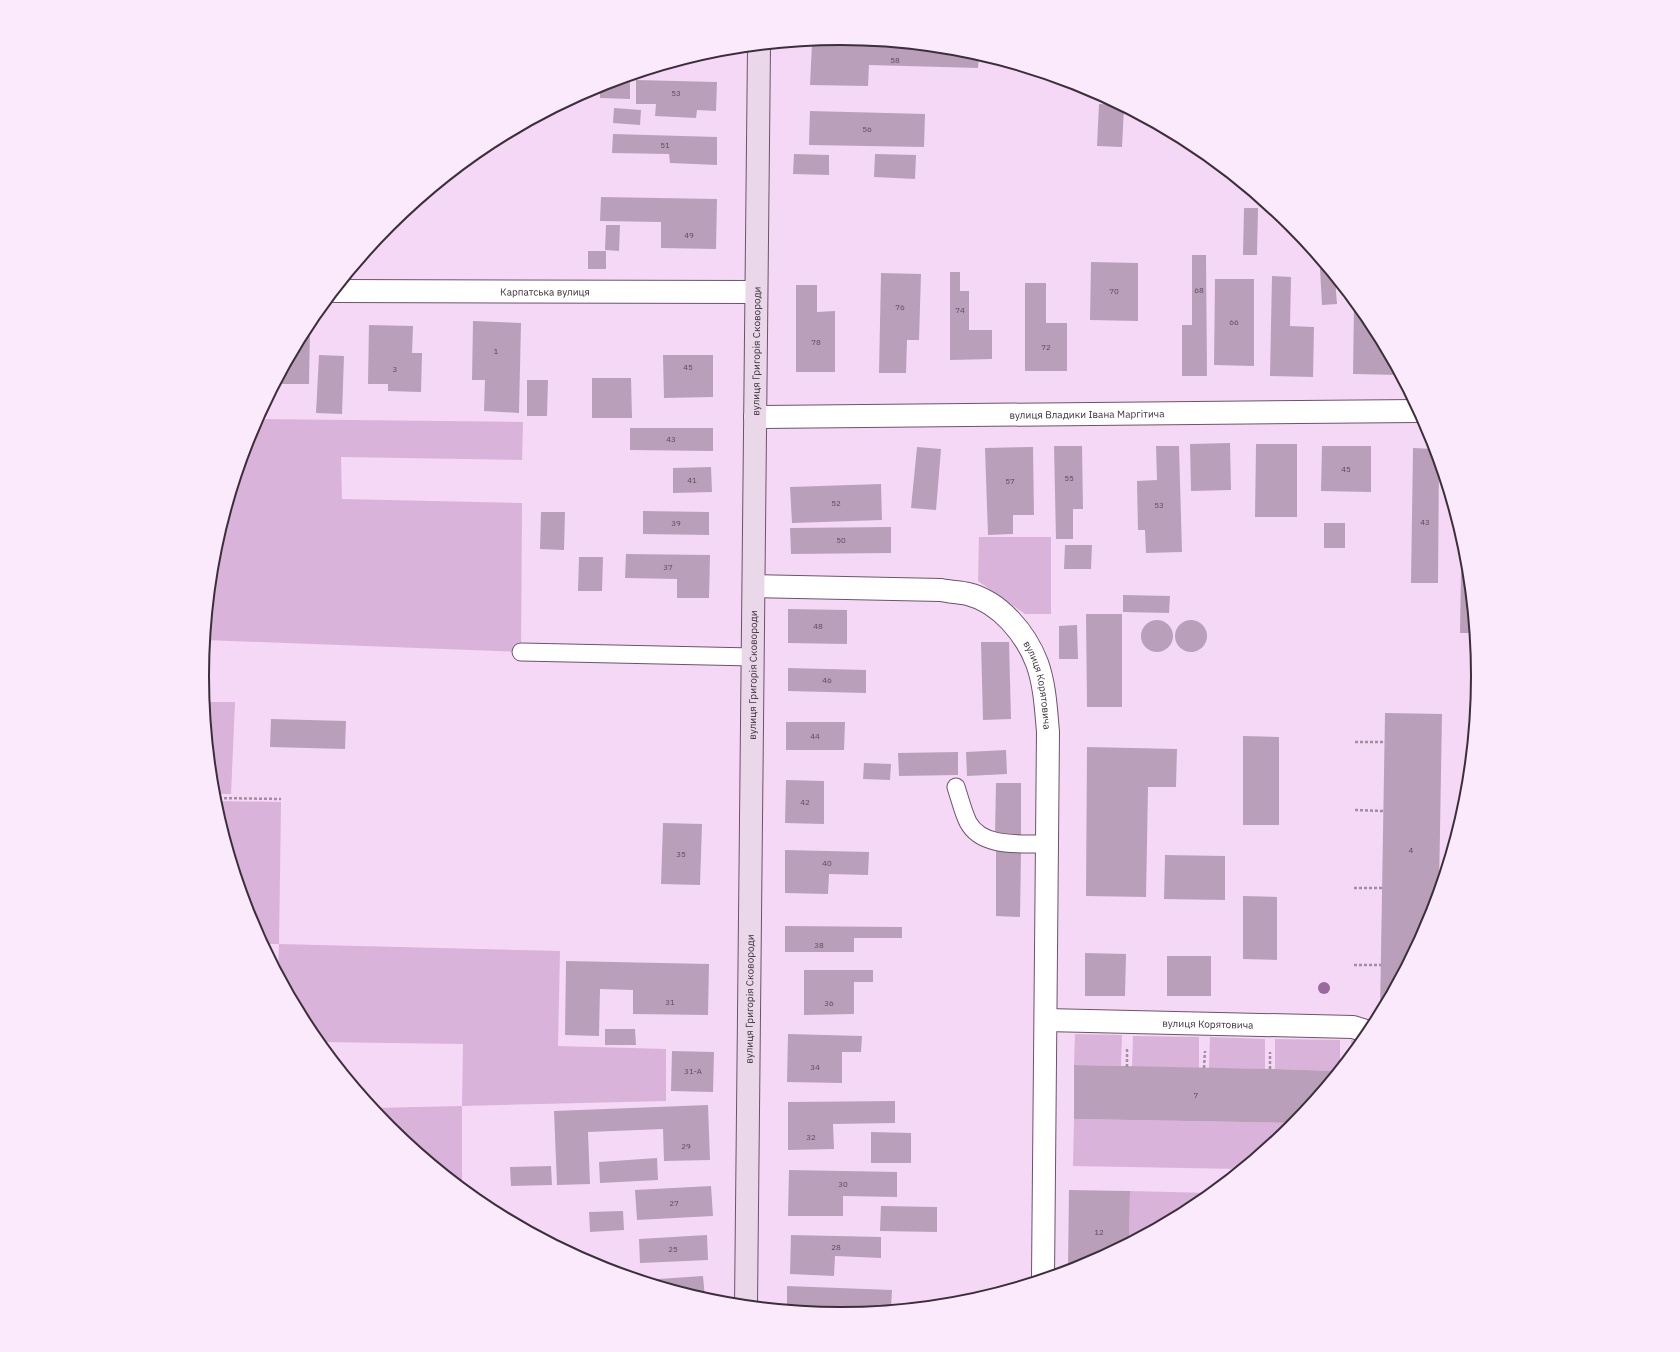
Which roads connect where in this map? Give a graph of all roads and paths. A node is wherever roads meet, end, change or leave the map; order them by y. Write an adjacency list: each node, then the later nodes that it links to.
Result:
1 (760, 50): 3 (main road, вулиця Григорія Сковороди)
2 (340, 291): 3 (street, Карпатська вулиця)
3 (756, 292): 5 (main road, вулиця Григорія Сковороди)
4 (1412, 410): 5 (street, вулиця Владики Івана Маргітича)
5 (755, 417): 6 (main road, вулиця Григорія Сковороди)
6 (754, 586): 8 (main road, вулиця Григорія Сковороди); 16 (street, вулиця Корятовича)
7 (521, 652): 8 (lane)
8 (753, 657): 24 (main road, вулиця Григорія Сковороди)
9 (1355, 742): 10 (path)
10 (1385, 742)
11 (956, 787): 16 (lane)
12 (221, 798): 13 (path)
13 (281, 799)
14 (1355, 810): 15 (path)
15 (1384, 811)
16 (1047, 844): 21 (street, вулиця Корятовича)
17 (1354, 888): 18 (path)
18 (1382, 888)
19 (1354, 965): 20 (path)
20 (1381, 965)
21 (1046, 1020): 22 (street, вулиця Корятовича); 23 (street, вулиця Корятовича)
22 (1363, 1030)
23 (1043, 1274)
24 (746, 1300)

